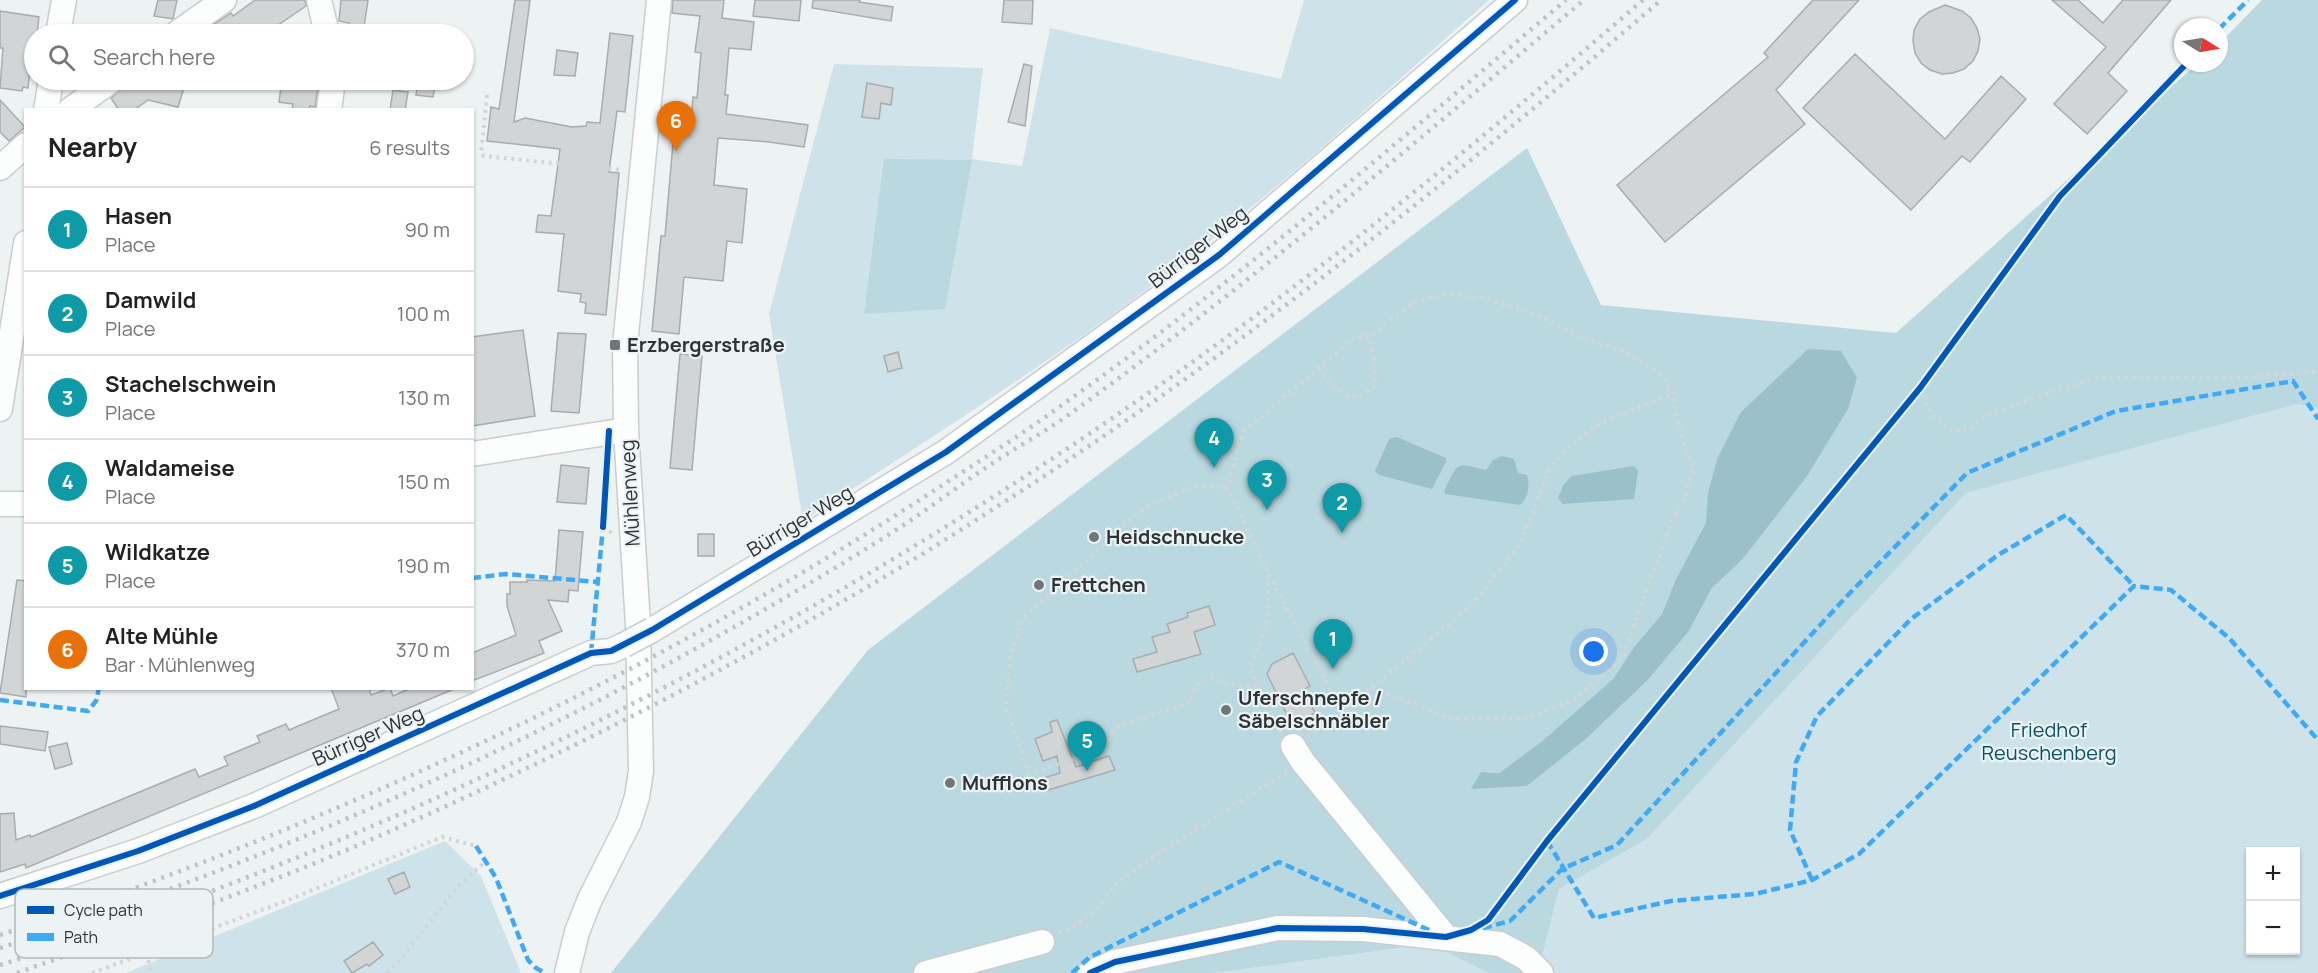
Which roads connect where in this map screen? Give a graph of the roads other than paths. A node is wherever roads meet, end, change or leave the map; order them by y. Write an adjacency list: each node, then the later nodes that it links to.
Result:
1 (64, 0): 6 (street)
2 (224, 0): 7 (street)
3 (319, 0): 8 (street)
4 (659, 0): 19 (street, Mühlenweg)
5 (1515, 0): 24 (street, Bürriger Weg, bridge)
6 (60, 24)
7 (190, 24)
8 (325, 24)
9 (49, 90): 12 (street)
10 (98, 90): 13 (street)
11 (332, 90): 14 (street)
12 (46, 108)
13 (73, 108)
14 (329, 108)
15 (24, 147): 16 (street)
16 (0, 168)
17 (24, 256): 18 (street)
18 (0, 409)
19 (626, 430): 20 (street); 29 (street, Mühlenweg)
20 (474, 454)
21 (0, 504): 22 (street)
22 (24, 504)
23 (1298, 754): 27 (street)
24 (21, 889)
25 (15, 891): 26 (street, Bürriger Weg, bridge)
26 (0, 896)
27 (1446, 938): 31 (street); 32 (street)
28 (1042, 942): 30 (street)
29 (567, 973)
30 (926, 973)
31 (1090, 973)
32 (1541, 973)

